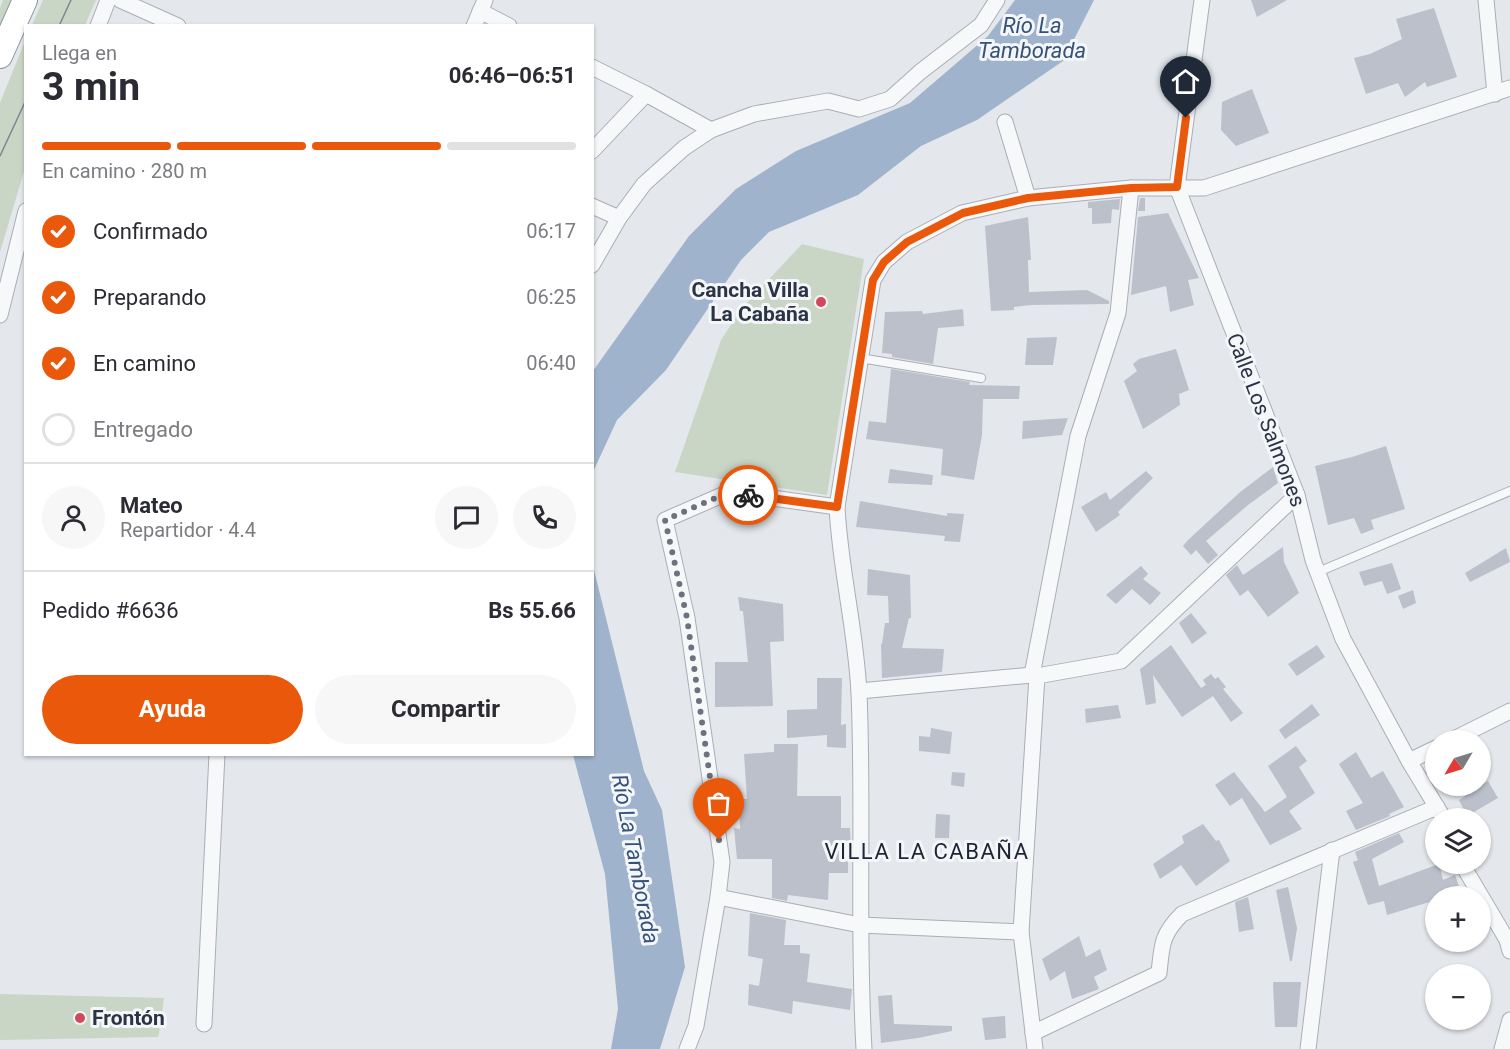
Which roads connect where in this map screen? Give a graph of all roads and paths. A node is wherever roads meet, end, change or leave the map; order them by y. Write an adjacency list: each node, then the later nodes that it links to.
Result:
1 (25, 0): 11 (highway)
2 (108, 0): 8 (street)
3 (120, 0): 9 (street)
4 (998, 0): 17 (street)
5 (1202, 0): 19 (street, Calle Los Salmones)
6 (1486, 0): 15 (street)
7 (480, 12): 10 (street)
8 (99, 24)
9 (174, 24)
10 (505, 24)
11 (0, 56)
12 (594, 68): 14 (street)
13 (1510, 88): 15 (street)
14 (646, 94): 17 (street); 18 (street)
15 (1495, 94): 19 (street)
16 (1005, 122): 21 (street)
17 (711, 130): 23 (street)
18 (594, 150)
19 (1177, 187): 20 (street); 30 (street, Calle Los Salmones)
20 (1131, 188): 21 (street); 33 (street)
21 (1028, 198): 27 (street)
22 (594, 207): 23 (street)
23 (619, 218): 25 (street)
24 (24, 219): 26 (street)
25 (594, 262)
26 (0, 315)
27 (860, 358): 28 (lane); 31 (street)
28 (981, 378)
29 (1510, 491): 32 (lane)
30 (1297, 495): 32 (street, Calle Los Salmones); 33 (street)
31 (837, 507): 34 (street); 44 (street)
32 (1318, 572): 39 (street, Calle Los Salmones)
33 (1034, 676): 34 (street); 46 (street)
34 (859, 691): 45 (street)
35 (1510, 711): 36 (street)
36 (1471, 730)
37 (1425, 753): 39 (street)
38 (217, 756): 49 (street)
39 (1409, 761): 40 (street, Calle Los Salmones)
40 (1438, 808)
41 (1425, 818): 42 (street)
42 (1332, 850): 50 (street); 53 (street)
43 (1468, 874): 47 (street)
44 (718, 897): 45 (street); 51 (street)
45 (860, 926): 46 (street); 52 (street)
46 (1021, 932): 50 (street)
47 (1510, 951)
48 (1510, 1020): 54 (street)
49 (204, 1024)
50 (1034, 1041)
51 (687, 1049)
52 (864, 1049)
53 (1308, 1049)
54 (1502, 1049)

